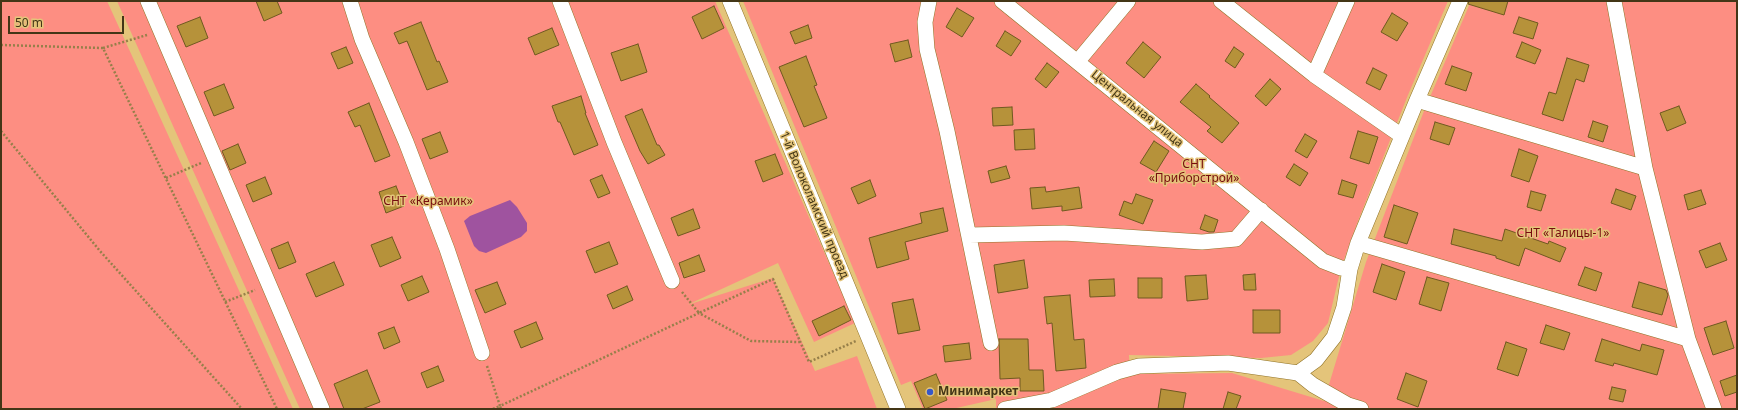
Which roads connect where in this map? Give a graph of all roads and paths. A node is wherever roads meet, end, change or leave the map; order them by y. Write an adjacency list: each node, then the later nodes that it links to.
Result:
1 (148, 1): 12 (street)
2 (350, 1): 35 (street)
3 (560, 1): 27 (street)
4 (730, 1): 31 (street, 1-й Волоколамский проезд)
5 (929, 1): 24 (street)
6 (1002, 1): 15 (street, Центральная улица)
7 (1128, 1): 15 (street)
8 (1221, 1): 16 (street)
9 (1347, 1): 16 (street)
10 (1460, 1): 17 (street)
11 (1613, 1): 21 (street)
12 (161, 30): 14 (path); 20 (street)
13 (1, 45): 14 (path)
14 (103, 48): 22 (path)
15 (1078, 61): 23 (street, Центральная улица)
16 (1314, 75): 19 (street)
17 (1417, 100): 19 (street); 21 (street)
18 (1, 131): 39 (path)
19 (1402, 136): 25 (street)
20 (214, 157): 22 (path); 28 (street)
21 (1645, 168): 32 (street)
22 (166, 178): 29 (path)
23 (1261, 210): 24 (street); 26 (street, Центральная улица)
24 (969, 234): 34 (street)
25 (1358, 243): 26 (street); 32 (street)
26 (1350, 269): 36 (street)
27 (672, 281): 30 (path)
28 (269, 285): 29 (path); 41 (street)
29 (225, 302): 40 (path)
30 (699, 313): 33 (path); 33 (path); 38 (path)
31 (869, 335): 33 (path); 43 (street, 1-й Волоколамский проезд)
32 (1688, 339): 46 (street)
33 (800, 342)
34 (991, 343)
35 (482, 353): 38 (path)
36 (1298, 373): 37 (street); 45 (street)
37 (1053, 405): 44 (street)
38 (501, 407): 42 (path)
39 (242, 409)
40 (277, 409)
41 (322, 409)
42 (493, 409)
43 (898, 409)
44 (1005, 409)
45 (1361, 409)
46 (1714, 409)

